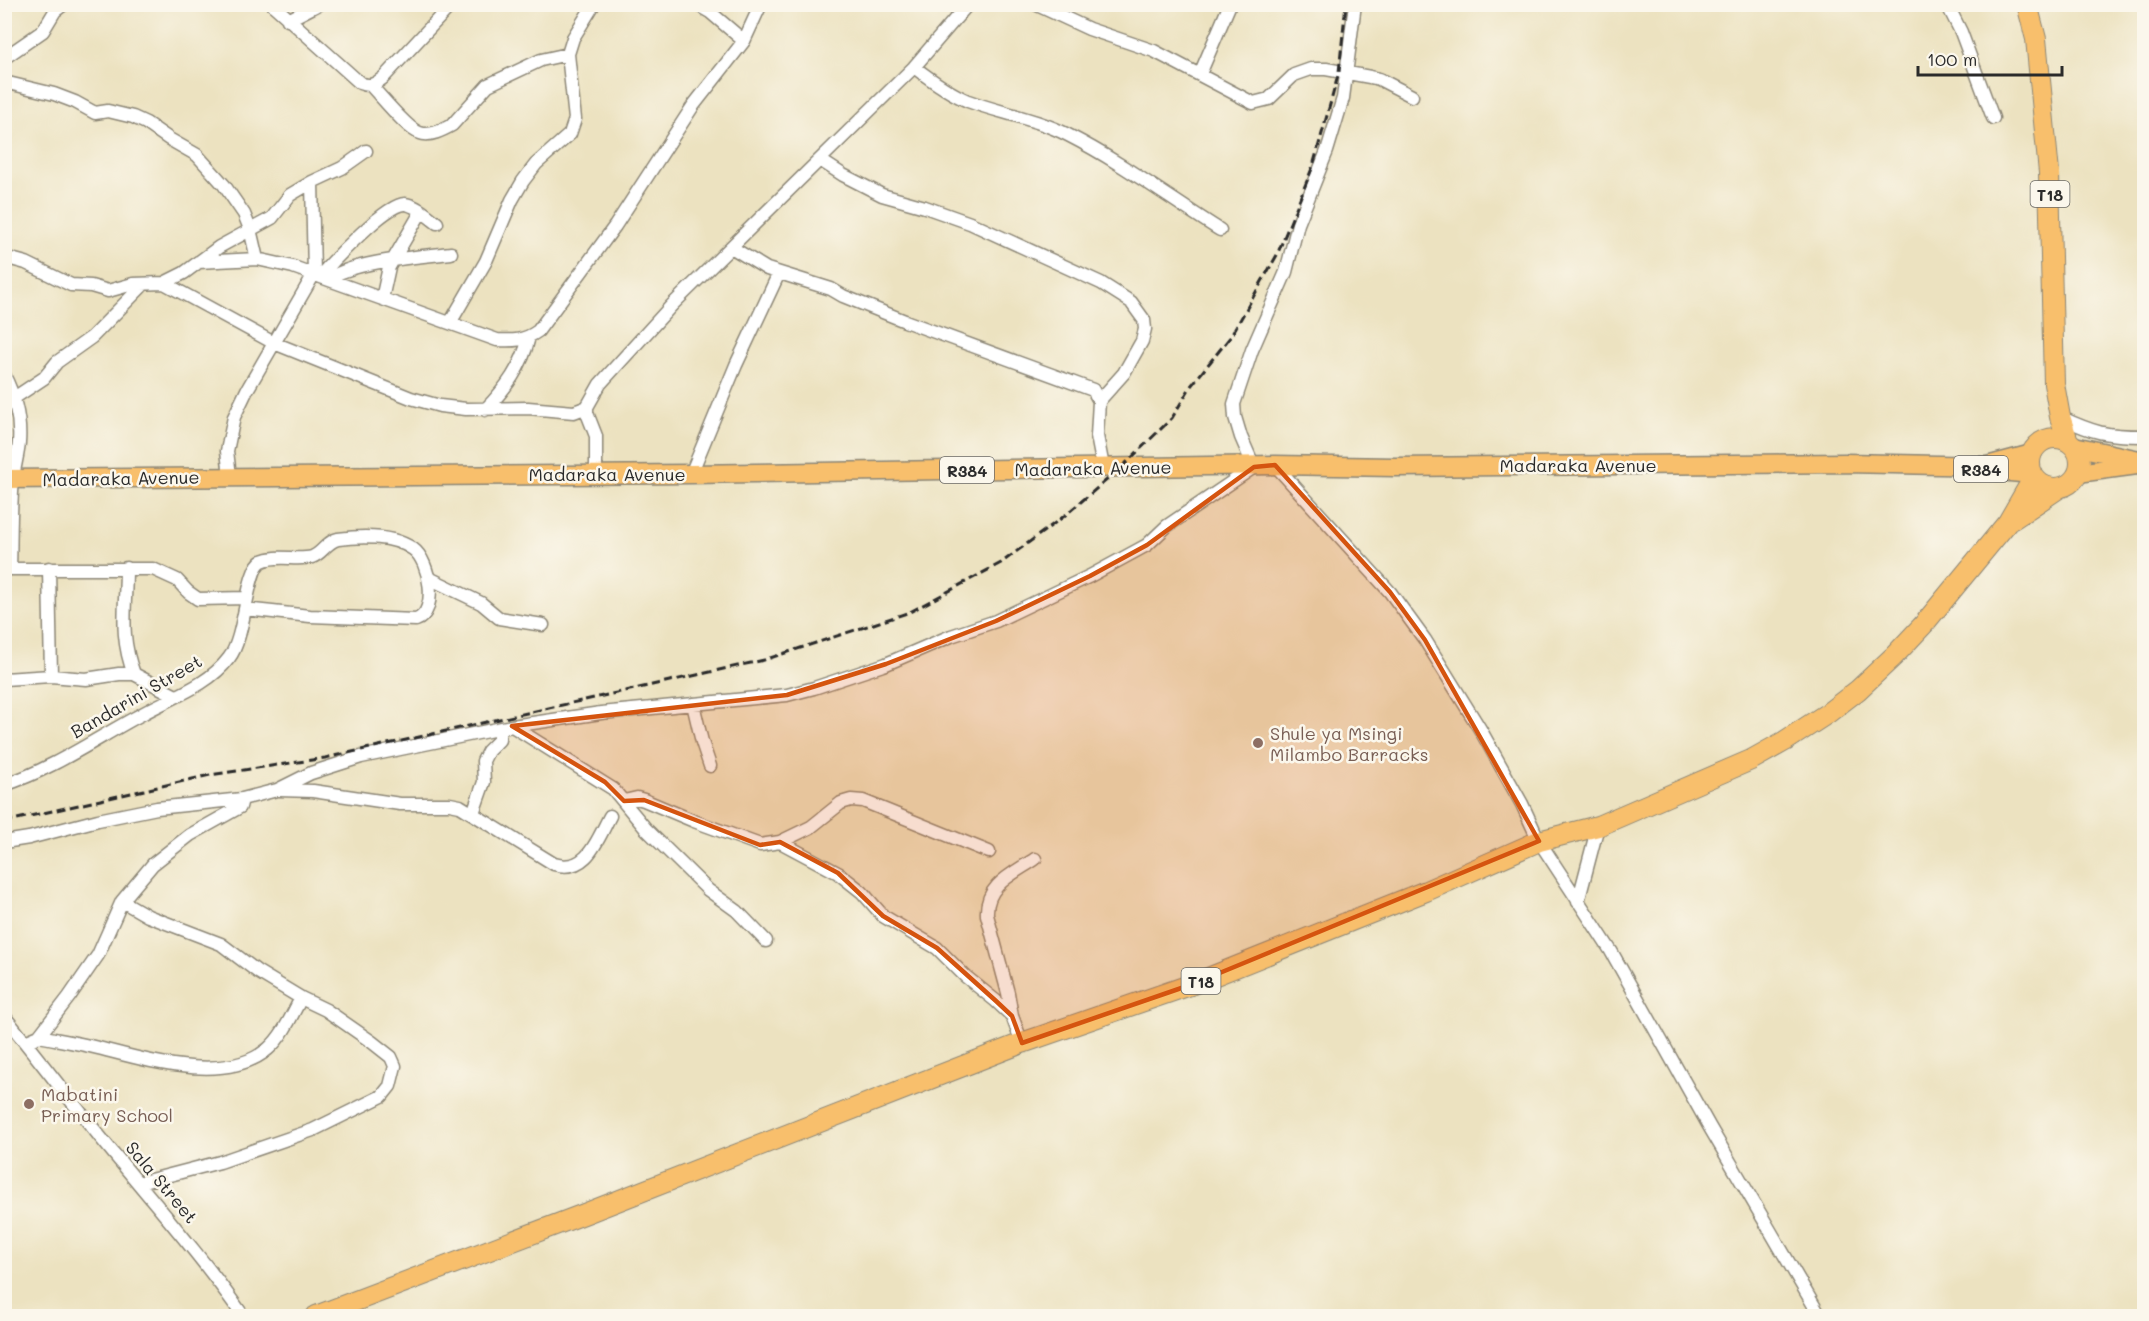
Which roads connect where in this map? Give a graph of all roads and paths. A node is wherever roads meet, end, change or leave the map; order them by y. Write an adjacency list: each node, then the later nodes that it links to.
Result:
1 (64, 4): 17 (street)
2 (272, 4): 14 (street)
3 (319, 4): 14 (street)
4 (452, 4): 22 (street)
5 (594, 4): 16 (street)
6 (696, 4): 15 (street)
7 (761, 4): 15 (street)
8 (968, 4): 18 (street)
9 (1035, 4): 19 (street)
10 (1230, 4): 19 (street)
11 (1355, 4): 20 (street)
12 (1947, 4): 24 (street)
13 (2027, 4): 47 (highway, T18)
14 (288, 20): 22 (street)
15 (744, 41): 44 (street)
16 (568, 54): 22 (street); 43 (street)
17 (4, 58)
18 (914, 67): 26 (street); 31 (street)
19 (1200, 74): 20 (street)
20 (1346, 74): 23 (street); 59 (street)
21 (4, 82): 30 (street)
22 (371, 86)
23 (1412, 96)
24 (1993, 118)
25 (366, 150): 27 (street)
26 (820, 160): 32 (street); 49 (street)
27 (312, 182): 30 (street); 39 (street)
28 (421, 212): 29 (street); 36 (street); 39 (street)
29 (437, 223)
30 (250, 229): 35 (street); 37 (street)
31 (1220, 230)
32 (731, 247): 38 (street); 50 (street)
33 (451, 253): 36 (street)
34 (4, 256): 41 (street)
35 (257, 259): 37 (street); 39 (street)
36 (394, 259): 39 (street); 42 (street)
37 (198, 262): 40 (street)
38 (779, 273): 49 (street); 63 (street)
39 (321, 277): 42 (street); 45 (street)
40 (164, 283): 41 (street); 45 (street)
41 (144, 284): 48 (street)
42 (382, 298): 43 (street)
43 (450, 323): 44 (street)
44 (530, 337): 51 (street)
45 (274, 343): 51 (street); 65 (street)
46 (4, 375): 48 (street)
47 (2054, 384): 52 (highway, T18); 55 (highway, T18)
48 (10, 392): 66 (street)
49 (1099, 401): 60 (street)
50 (587, 407): 51 (street); 62 (street)
51 (485, 410)
52 (2060, 417): 53 (street); 54 (highway, T18)
53 (2145, 436)
54 (2071, 443): 55 (highway); 57 (main road); 61 (highway, T18)
55 (2032, 452): 56 (main road, R384); 64 (highway)
56 (1929, 464): 58 (main road, Madaraka Avenue / R384); 64 (main road, R384)
57 (2144, 464): 61 (main road)
58 (1275, 465): 59 (main road, Madaraka Avenue / R384); 90 (street)
59 (1254, 466): 60 (main road, Madaraka Avenue / R384); 79 (street)
60 (1103, 467): 63 (main road, Madaraka Avenue / R384)
61 (2078, 473): 67 (highway, T18)
62 (596, 474): 63 (main road, Madaraka Avenue / R384); 65 (main road, Madaraka Avenue / R384)
63 (691, 474)
64 (2033, 475): 67 (highway); 68 (highway, T18)
65 (230, 476): 66 (main road, Madaraka Avenue / R384)
66 (9, 479): 71 (street)
67 (2058, 488): 68 (highway, T18)
68 (2008, 522): 89 (highway, T18)
69 (49, 568): 70 (street); 71 (street); 76 (street)
70 (126, 568): 73 (street); 75 (street)
71 (8, 569)
72 (429, 578): 73 (street); 73 (street, Bandarini Street); 74 (street)
73 (246, 603): 78 (street, Bandarini Street)
74 (543, 625)
75 (135, 674): 76 (street); 78 (street)
76 (51, 676): 77 (street)
77 (4, 679)
78 (176, 696): 83 (street, Bandarini Street)
79 (693, 704): 80 (street); 82 (street)
80 (512, 726): 81 (street); 86 (street)
81 (499, 729): 84 (street); 87 (street)
82 (710, 766)
83 (4, 785)
84 (277, 790): 85 (street); 87 (street)
85 (243, 799): 92 (street); 95 (street)
86 (624, 801): 91 (street); 97 (street)
87 (473, 813): 88 (street)
88 (610, 816)
89 (1598, 826): 90 (highway, T18); 96 (street)
90 (1539, 841): 96 (street); 103 (highway, T18)
91 (780, 842): 93 (street); 100 (street)
92 (4, 843)
93 (989, 852)
94 (1035, 859): 100 (street)
95 (122, 901): 98 (street); 101 (street)
96 (1578, 902): 107 (street)
97 (766, 940)
98 (301, 999): 101 (street); 104 (street)
99 (4, 1016): 102 (street, Sala Street)
100 (1012, 1016): 103 (street)
101 (39, 1036): 102 (street)
102 (25, 1042): 104 (street, Sala Street)
103 (1022, 1043): 106 (highway, T18)
104 (139, 1183): 105 (street, Sala Street)
105 (243, 1317)
106 (316, 1317)
107 (1820, 1317)

